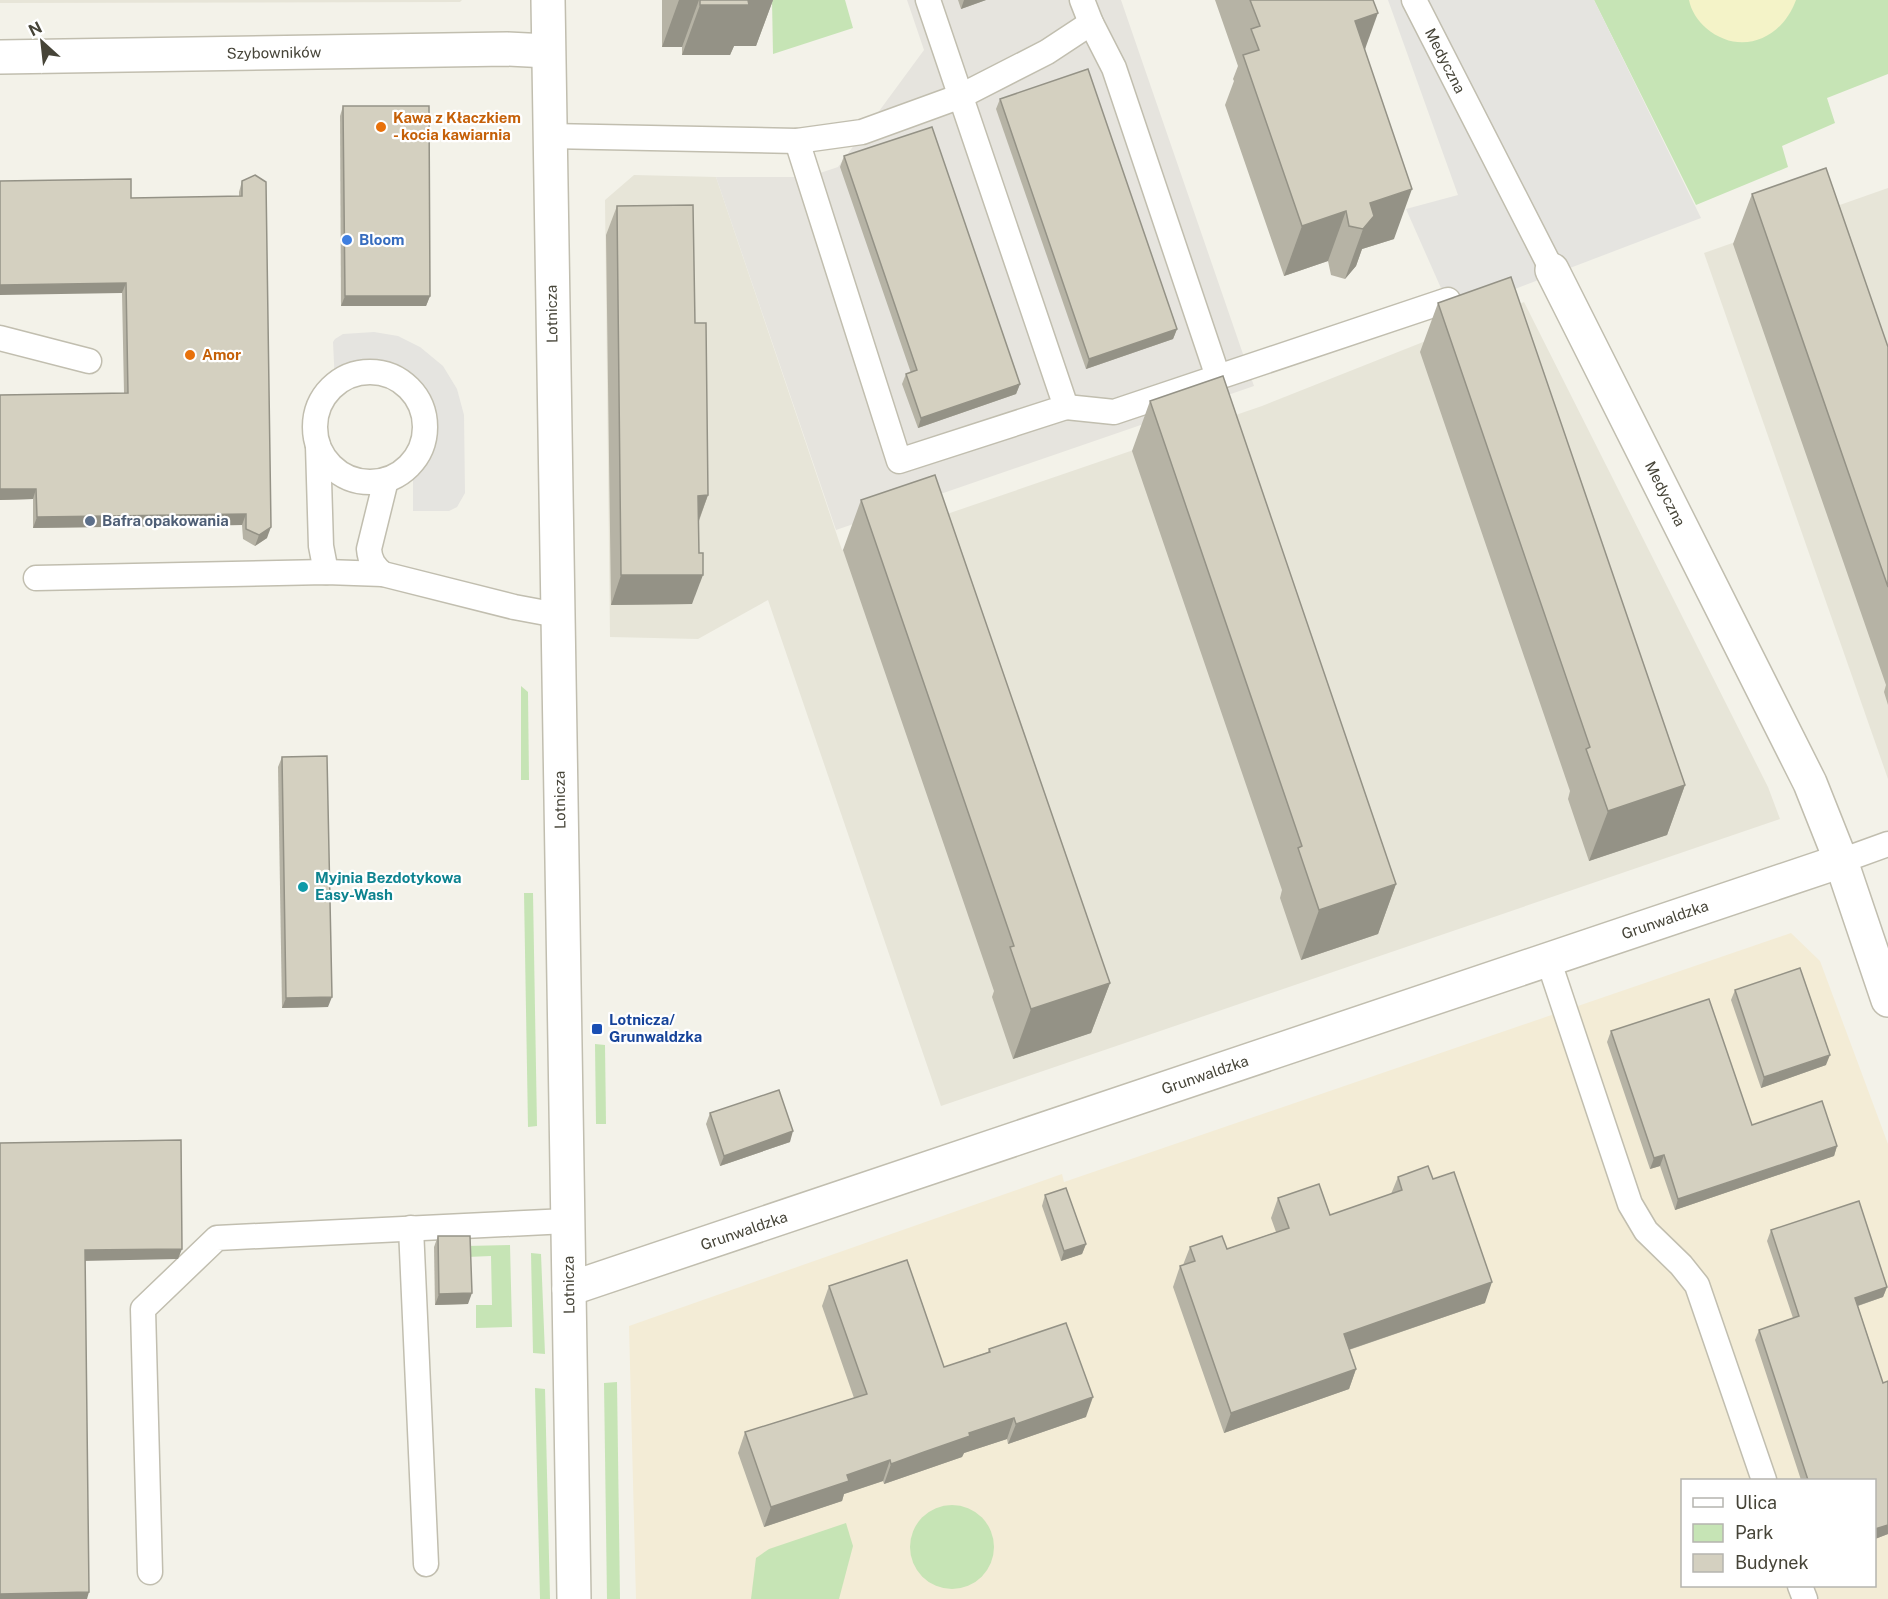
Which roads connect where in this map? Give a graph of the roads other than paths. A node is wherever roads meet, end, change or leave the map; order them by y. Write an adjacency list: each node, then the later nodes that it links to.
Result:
1 (548, 0): 6 (street, Lotnicza)
2 (928, 0): 8 (lane)
3 (1082, 0): 5 (lane)
4 (1414, 0): 11 (lane, Medyczna)
5 (1091, 23): 8 (lane); 15 (lane)
6 (548, 51): 7 (street, Szybowników); 9 (street, Lotnicza)
7 (0, 57)
8 (961, 96): 10 (lane); 16 (lane)
9 (549, 136): 10 (lane); 22 (street, Lotnicza)
10 (797, 141): 16 (lane)
11 (1552, 270): 24 (street, Medyczna)
12 (1448, 300): 15 (lane)
13 (0, 338): 14 (lane)
14 (89, 361)
15 (1218, 377): 16 (lane)
16 (1066, 407)
17 (318, 443): 18 (lane); 18 (lane); 19 (lane)
18 (386, 480): 20 (lane)
19 (326, 572): 20 (lane); 21 (lane)
20 (383, 574): 22 (lane)
21 (36, 578)
22 (557, 615): 27 (street, Lotnicza)
23 (1888, 844): 24 (lane)
24 (1841, 861): 25 (street, Grunwaldzka); 26 (street, Medyczna)
25 (1548, 959): 29 (street, Grunwaldzka); 30 (lane)
26 (1888, 1000)
27 (567, 1221): 28 (lane); 29 (street, Lotnicza)
28 (411, 1228): 31 (lane); 32 (lane)
29 (568, 1289): 33 (street, Lotnicza)
30 (1764, 1479)
31 (426, 1564)
32 (150, 1572)
33 (574, 1599)

